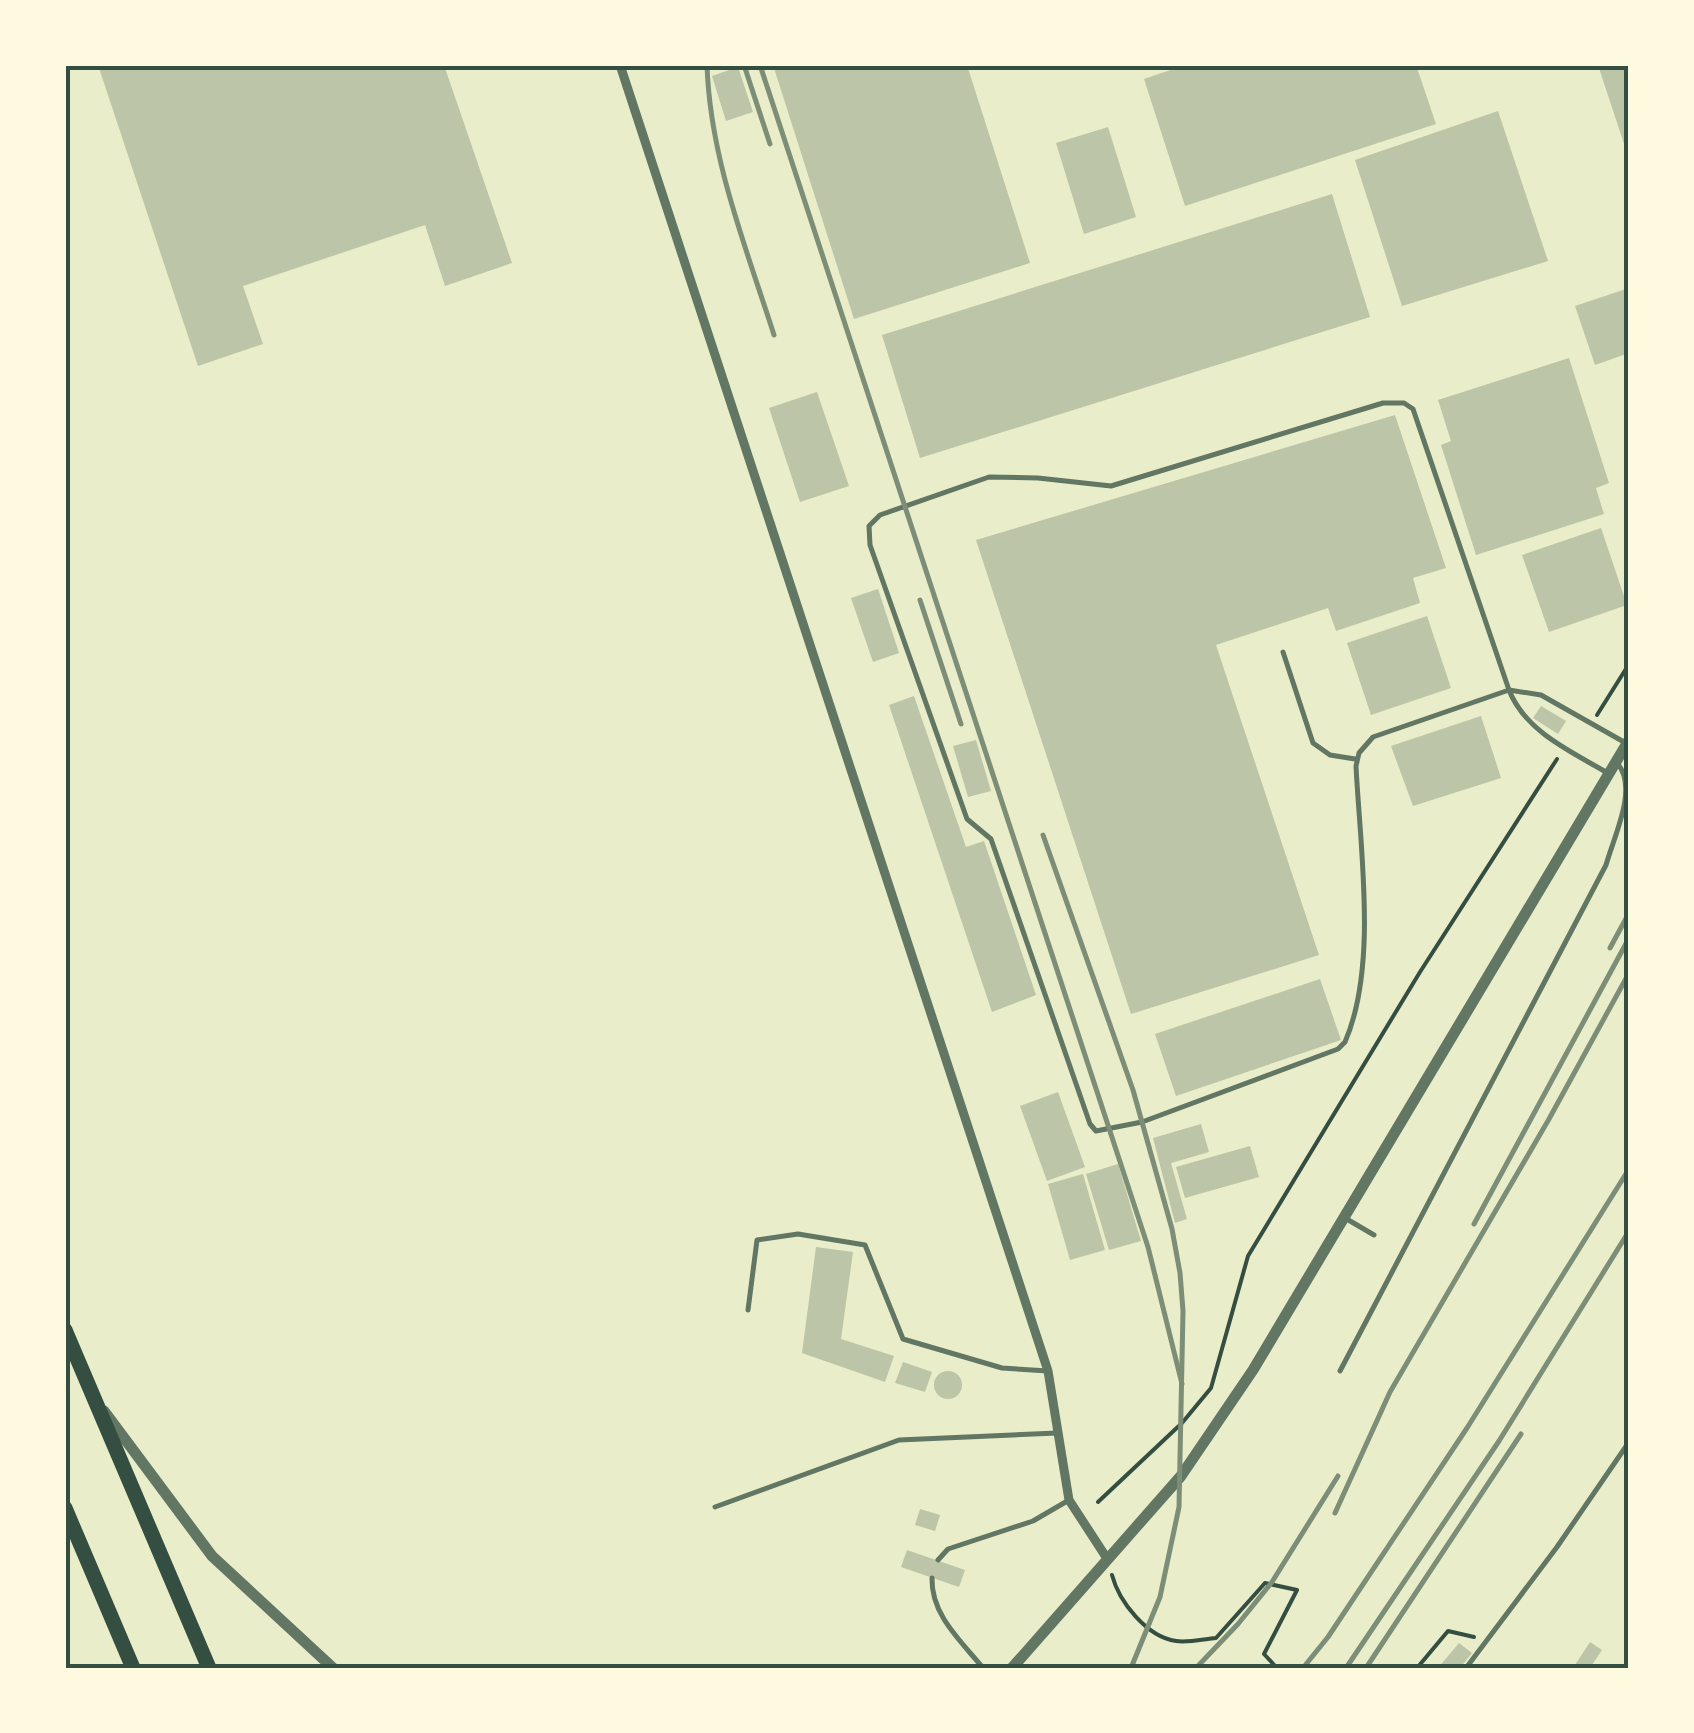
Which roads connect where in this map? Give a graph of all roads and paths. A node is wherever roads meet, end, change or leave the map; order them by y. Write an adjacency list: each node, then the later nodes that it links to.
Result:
1 (620, 65): 15 (street)
2 (1283, 652): 8 (lane)
3 (1629, 664): 5 (path)
4 (1509, 690): 5 (lane); 7 (lane); 8 (lane); 8 (lane)
5 (1592, 724): 6 (lane)
6 (1628, 741): 9 (street)
7 (1569, 750): 10 (lane); 21 (path)
8 (1356, 759)
9 (1616, 762): 10 (street); 16 (lane)
10 (1609, 774): 11 (street)
11 (1345, 1218): 12 (lane); 25 (street)
12 (1374, 1235)
13 (748, 1310): 15 (lane)
14 (65, 1330): 17 (highway)
15 (1048, 1371): 18 (street)
16 (1340, 1371)
17 (96, 1403): 29 (highway); 30 (street)
18 (1057, 1434): 20 (street); 22 (lane)
19 (1629, 1442): 27 (lane)
20 (1069, 1500): 24 (lane); 25 (street)
21 (1098, 1502)
22 (715, 1507)
23 (65, 1508): 28 (highway)
24 (938, 1560)
25 (1108, 1560): 32 (street); 33 (path)
26 (932, 1578): 31 (lane)
27 (1488, 1640): 34 (path); 35 (lane)
28 (133, 1668)
29 (208, 1668)
30 (333, 1668)
31 (983, 1668)
32 (1012, 1668)
33 (1277, 1668)
34 (1417, 1668)
35 (1466, 1668)

